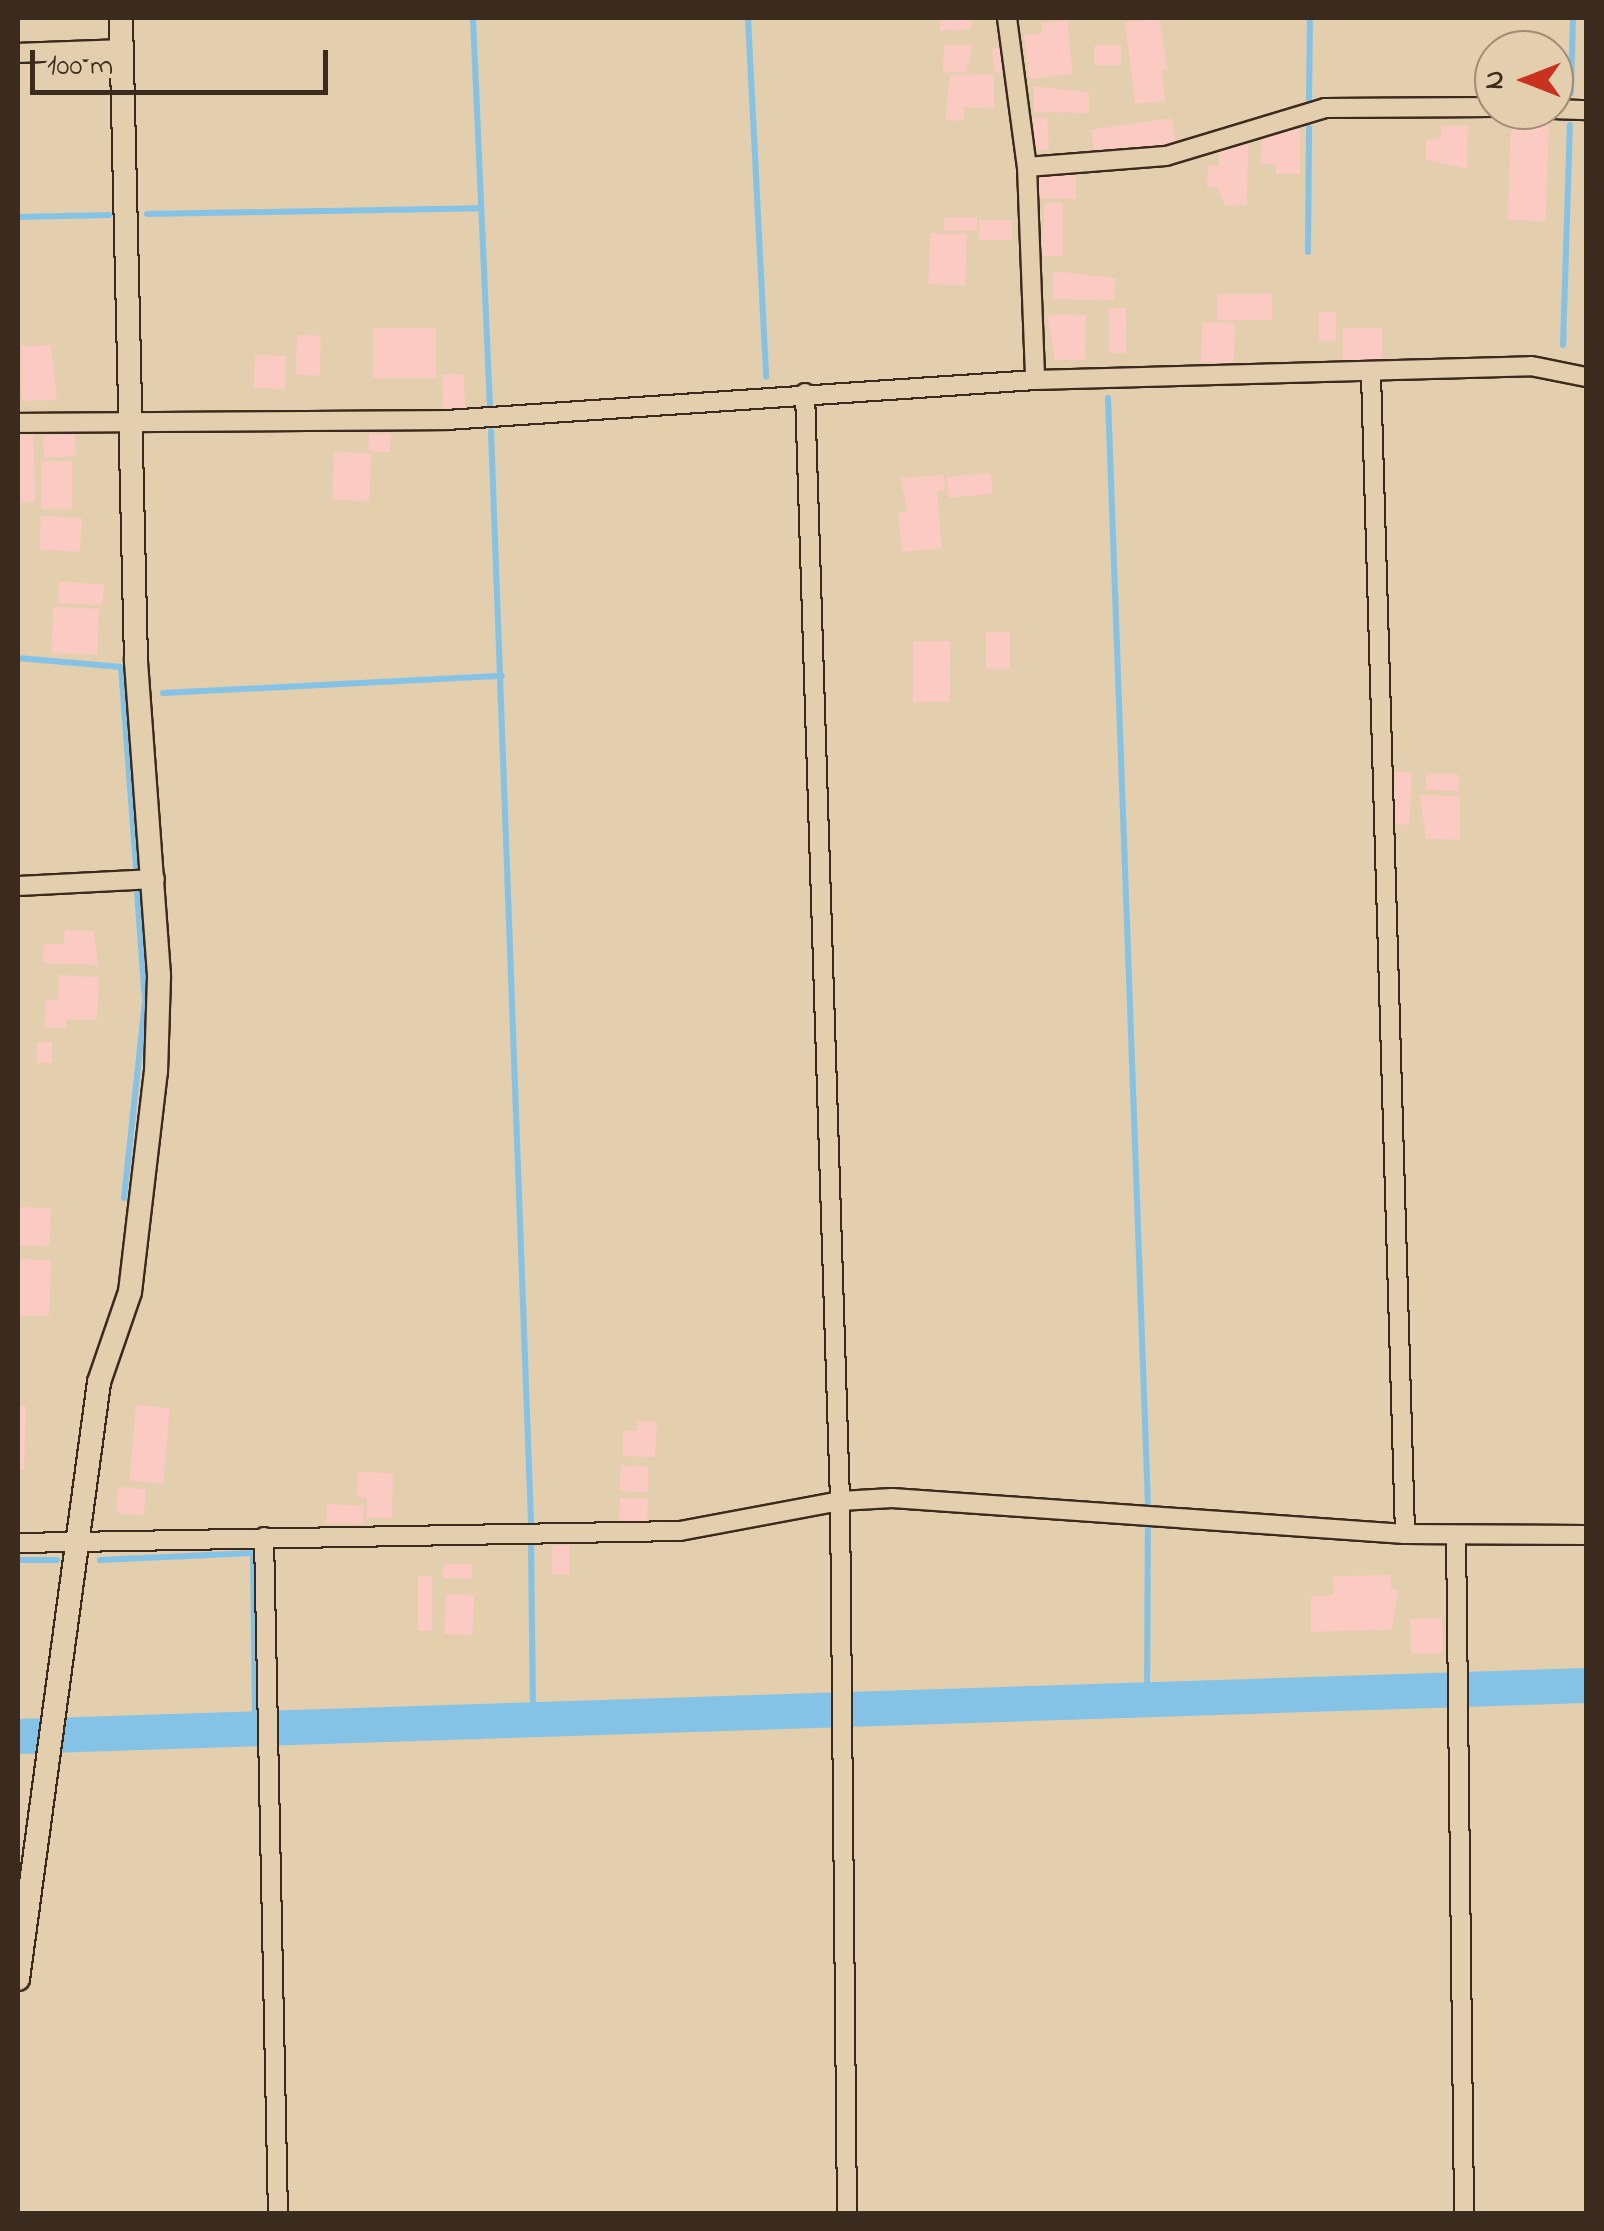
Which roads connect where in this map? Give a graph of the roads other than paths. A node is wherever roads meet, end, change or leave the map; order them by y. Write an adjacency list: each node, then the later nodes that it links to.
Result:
1 (121, 18): 3 (street)
2 (1007, 18): 6 (street)
3 (122, 49): 4 (street); 11 (street)
4 (18, 53)
5 (1474, 106): 6 (street)
6 (1026, 166): 9 (street)
7 (1371, 374): 8 (street); 9 (street); 16 (street)
8 (1586, 377)
9 (1035, 380): 10 (street)
10 (804, 393): 11 (street); 15 (street)
11 (128, 422): 12 (street); 13 (street)
12 (18, 423)
13 (154, 879): 14 (street); 20 (street)
14 (18, 886)
15 (840, 1500): 16 (street); 18 (street); 24 (street)
16 (1405, 1534): 19 (street)
17 (1586, 1535): 19 (street)
18 (264, 1536): 20 (street); 23 (street)
19 (1456, 1536): 25 (street)
20 (75, 1542): 21 (street); 22 (street)
21 (18, 1543)
22 (18, 1979)
23 (278, 2214)
24 (847, 2214)
25 (1464, 2214)

